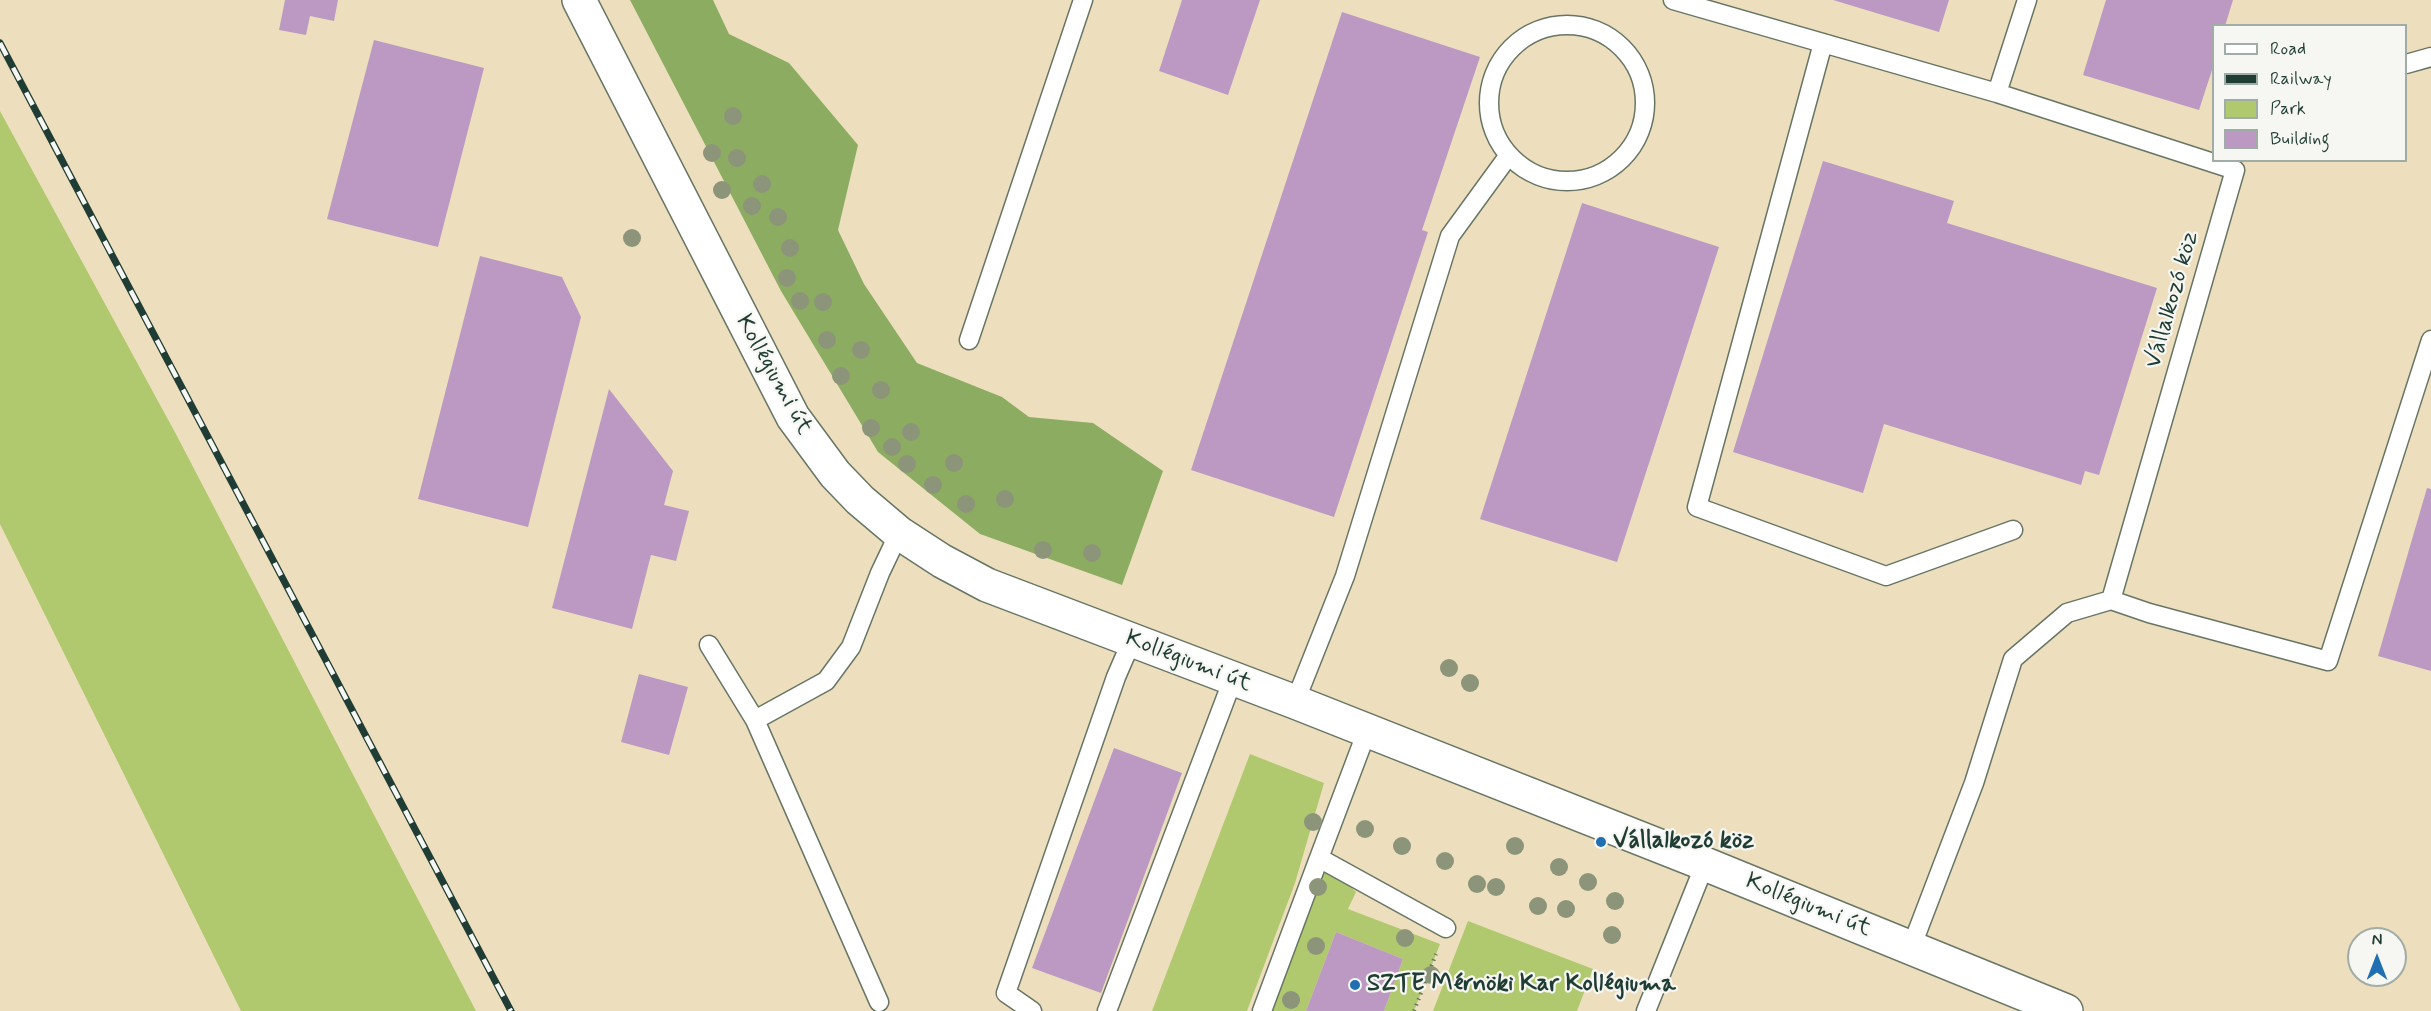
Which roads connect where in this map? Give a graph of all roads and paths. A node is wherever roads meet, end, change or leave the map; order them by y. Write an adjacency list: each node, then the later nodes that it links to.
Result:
1 (579, 0): 15 (street, Kollégiumi út)
2 (1083, 0): 12 (lane)
3 (1673, 0): 5 (lane, Vállalkozó köz)
4 (2027, 0): 8 (lane)
5 (1823, 43): 8 (lane, Vállalkozó köz); 14 (lane)
6 (2431, 57): 7 (lane)
7 (2407, 64)
8 (1997, 93): 10 (lane, Vállalkozó köz)
9 (1509, 155): 9 (lane); 20 (lane)
10 (2212, 157)
11 (2238, 165): 16 (lane, Vállalkozó köz)
12 (969, 340)
13 (2431, 340): 16 (lane)
14 (2013, 530)
15 (899, 533): 17 (street, Kollégiumi út); 21 (lane)
16 (2111, 600): 26 (lane)
17 (1132, 640): 19 (street, Kollégiumi út); 28 (lane)
18 (708, 645): 21 (lane)
19 (1233, 679): 20 (street, Kollégiumi út); 29 (lane)
20 (1294, 702): 22 (street, Kollégiumi út)
21 (755, 720): 27 (lane)
22 (1368, 731): 23 (lane); 24 (street, Kollégiumi út)
23 (1319, 858): 25 (lane); 30 (lane)
24 (1705, 864): 26 (street, Kollégiumi út); 32 (lane)
25 (1446, 928): 31 (path)
26 (1911, 948): 33 (street, Kollégiumi út)
27 (879, 1002)
28 (1032, 1011)
29 (1107, 1011)
30 (1262, 1011)
31 (1414, 1011)
32 (1646, 1011)
33 (2066, 1011)

